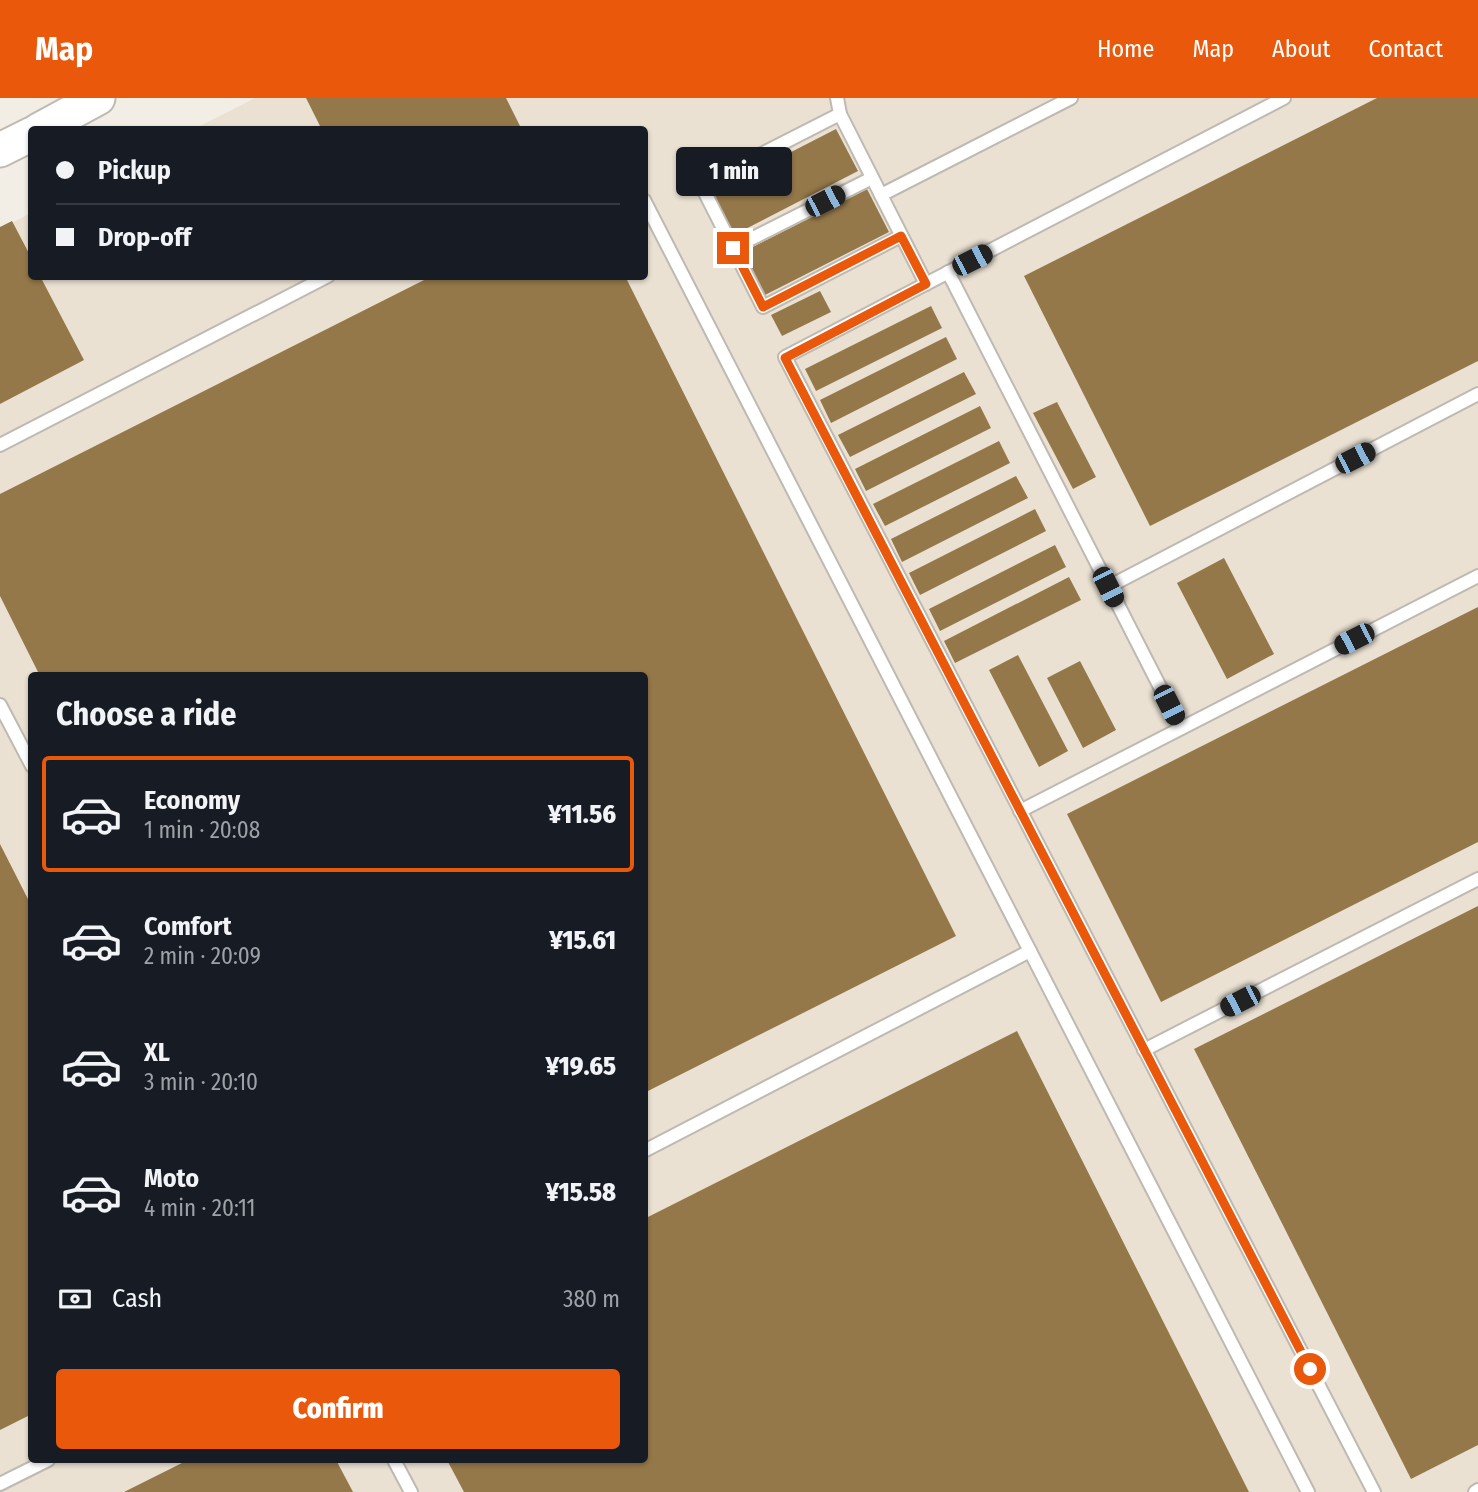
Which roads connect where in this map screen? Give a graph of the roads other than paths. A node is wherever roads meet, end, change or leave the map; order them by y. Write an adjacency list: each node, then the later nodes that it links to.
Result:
1 (99, 98): 6 (main road)
2 (837, 98): 5 (lane)
3 (1071, 98): 10 (lane)
4 (1284, 98): 14 (lane)
5 (840, 114): 9 (lane); 13 (lane)
6 (46, 126)
7 (28, 136): 8 (main road)
8 (0, 150)
9 (872, 178): 10 (lane); 13 (lane)
10 (881, 195): 12 (lane)
11 (648, 208): 26 (lane)
12 (901, 236): 13 (lane); 16 (lane)
13 (733, 248)
14 (948, 272): 16 (lane); 20 (lane)
15 (320, 280): 18 (lane)
16 (926, 284): 24 (lane)
17 (1478, 394): 20 (lane)
18 (0, 445)
19 (1478, 576): 22 (lane)
20 (1108, 587): 22 (lane)
21 (0, 705): 23 (lane)
22 (1181, 728): 24 (lane)
23 (28, 758)
24 (1020, 811): 27 (lane)
25 (1478, 878): 27 (lane)
26 (1030, 951): 28 (lane); 33 (lane)
27 (1144, 1050): 34 (lane)
28 (648, 1149)
29 (42, 1463): 31 (lane)
30 (396, 1463): 32 (lane)
31 (0, 1484)
32 (411, 1492)
33 (1308, 1492)
34 (1374, 1492)

